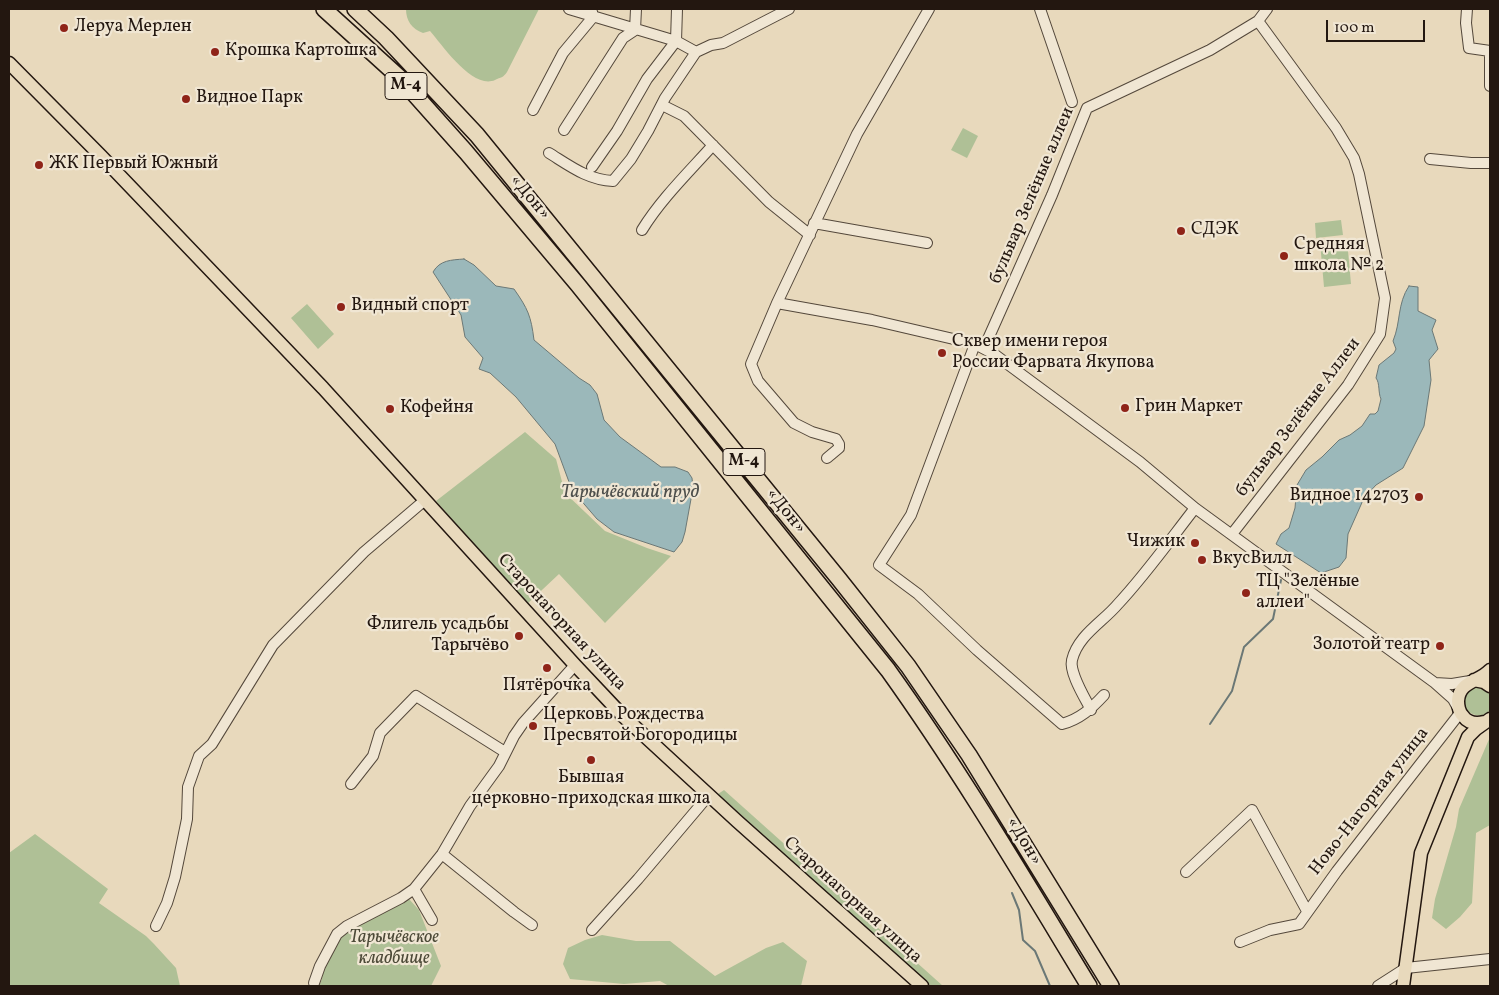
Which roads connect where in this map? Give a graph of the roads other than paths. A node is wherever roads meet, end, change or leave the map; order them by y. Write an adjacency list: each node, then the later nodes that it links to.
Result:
1 (324, 9): 63 (highway, «Дон» / М-4)
2 (355, 9): 64 (highway, «Дон» / М-4)
3 (569, 9): 11 (street)
4 (636, 9): 13 (street)
5 (677, 9): 14 (street)
6 (789, 9): 15 (street)
7 (929, 9): 27 (street)
8 (1040, 9): 18 (street)
9 (1267, 9): 12 (street, бульвар Зелёные аллеи)
10 (1467, 9): 17 (street)
11 (592, 13): 13 (street); 20 (street)
12 (1258, 21): 32 (street, бульвар Зелёные аллеи); 36 (street, бульвар Зелёные Аллеи)
13 (635, 30): 14 (street); 21 (street)
14 (676, 41): 15 (street); 26 (street)
15 (696, 52): 19 (street)
16 (9, 63): 34 (main road, Старонагорная улица)
17 (1490, 86)
18 (1072, 102)
19 (662, 105): 22 (street); 23 (street)
20 (533, 110)
21 (564, 130)
22 (713, 145): 28 (street); 29 (street)
23 (549, 154)
24 (1430, 159): 25 (street)
25 (1490, 163)
26 (592, 167)
27 (814, 223): 29 (street); 30 (street)
28 (642, 230)
29 (810, 235): 31 (street)
30 (927, 242)
31 (777, 303): 32 (street); 33 (street)
32 (980, 346): 35 (street); 43 (street, бульвар Зелёные аллеи)
33 (826, 458)
34 (425, 500): 37 (main road, Старонагорная улица); 56 (street)
35 (1195, 508): 36 (street); 43 (street)
36 (1232, 534): 40 (street)
37 (575, 665): 47 (street); 49 (main road, Старонагорная улица)
38 (1490, 670): 39 (main road)
39 (1472, 681): 40 (street); 41 (main road); 44 (main road)
40 (1435, 683): 44 (street)
41 (1490, 686)
42 (1104, 696): 43 (street)
43 (1091, 710)
44 (1461, 712): 45 (main road); 46 (main road); 53 (street, Ново-Нагорная улица)
45 (1488, 720): 46 (main road)
46 (1462, 751): 60 (main road)
47 (505, 752): 48 (street); 50 (street)
48 (351, 784)
49 (709, 796): 57 (street); 62 (main road, Старонагорная улица)
50 (442, 854): 52 (street); 55 (street)
51 (1186, 872): 53 (street)
52 (414, 889): 54 (street); 61 (street)
53 (1307, 911): 58 (street, Ново-Нагорная улица)
54 (432, 920)
55 (532, 925)
56 (156, 926)
57 (592, 930)
58 (1240, 942)
59 (1490, 958): 60 (street)
60 (1406, 968): 65 (street); 66 (main road); 67 (main road)
61 (314, 983)
62 (922, 986)
63 (1089, 986)
64 (1111, 986)
65 (1378, 986)
66 (1403, 986)
67 (1410, 986)

